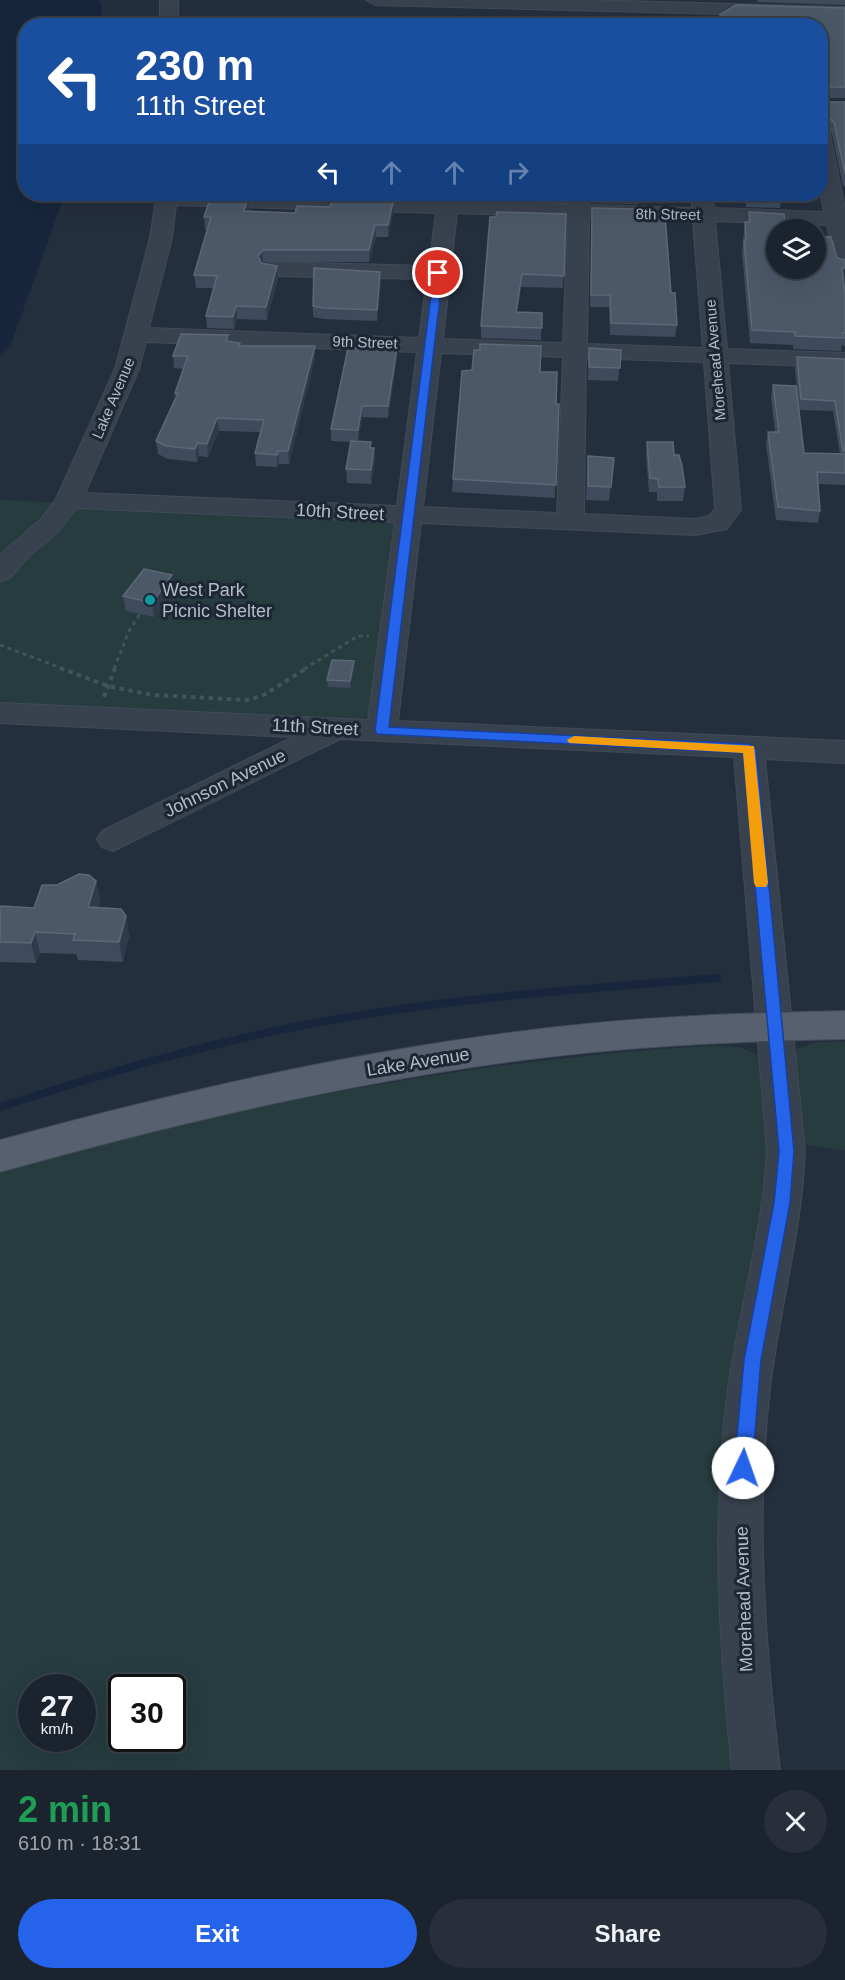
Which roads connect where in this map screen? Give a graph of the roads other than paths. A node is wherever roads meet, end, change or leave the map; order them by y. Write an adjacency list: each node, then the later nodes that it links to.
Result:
1 (169, 0): 7 (street)
2 (375, 0): 3 (street)
3 (475, 2): 4 (street); 8 (street)
4 (688, 11): 5 (street)
5 (798, 12): 6 (street)
6 (845, 12)
7 (169, 18)
8 (473, 18)
9 (828, 166): 15 (street)
10 (166, 201): 19 (street, Lake Avenue)
11 (448, 201): 18 (street)
12 (492, 201): 13 (street, 8th Street)
13 (579, 203): 14 (street, 8th Street); 21 (street)
14 (703, 204): 15 (street, 8th Street); 22 (street, Morehead Avenue)
15 (841, 219): 16 (street)
16 (845, 264)
17 (272, 269): 18 (street)
18 (438, 273): 20 (street)
19 (138, 335): 20 (street, 9th Street); 24 (street, Lake Avenue)
20 (429, 344): 21 (street, 9th Street); 25 (street)
21 (575, 349): 22 (street, 9th Street); 26 (street)
22 (714, 356): 23 (street, 9th Street); 27 (street, Morehead Avenue)
23 (845, 360)
24 (69, 500): 25 (street, 10th Street); 28 (street, Lake Avenue)
25 (410, 515): 26 (street, 10th Street); 31 (street)
26 (570, 522): 27 (street, 10th Street)
27 (718, 523)
28 (0, 572)
29 (0, 713): 30 (street, 11th Street)
30 (336, 728): 31 (street, 11th Street); 34 (street, Johnson Avenue)
31 (382, 730): 32 (street, 11th Street)
32 (749, 749): 33 (street, 11th Street); 36 (street, Morehead Avenue)
33 (845, 752)
34 (113, 839)
35 (845, 1025): 36 (main road, Lake Avenue)
36 (774, 1026): 37 (main road, Lake Avenue); 38 (street, Morehead Avenue)
37 (0, 1156)
38 (756, 1770)

